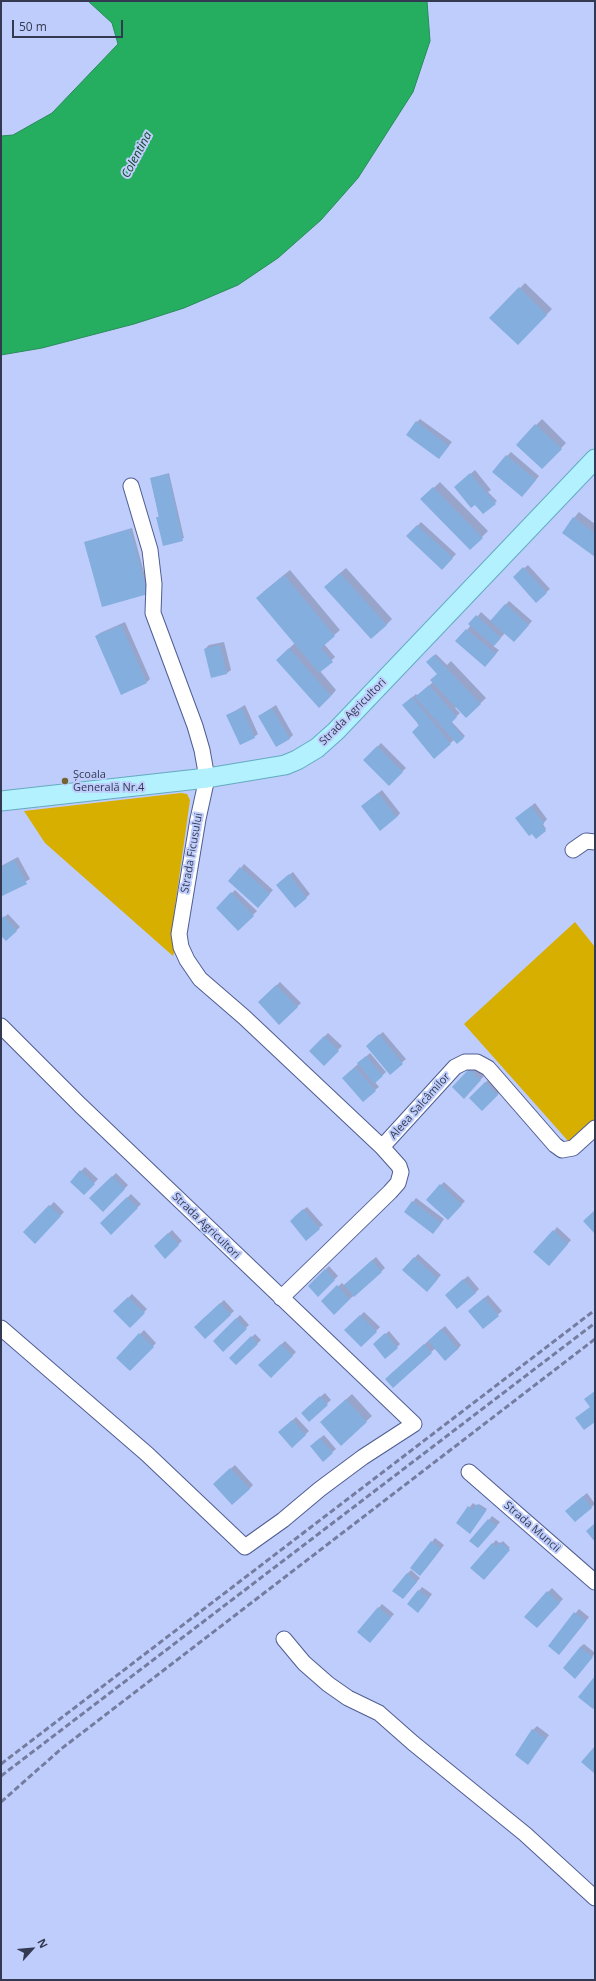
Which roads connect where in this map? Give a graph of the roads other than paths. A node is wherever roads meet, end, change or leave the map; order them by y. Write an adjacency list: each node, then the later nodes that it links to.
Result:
1 (595, 459): 3 (main road, Strada Agricultori)
2 (131, 486): 3 (street, Strada Ficusului)
3 (207, 778): 4 (main road, Strada Agricultori); 9 (street, Strada Ficusului)
4 (1, 801)
5 (595, 842): 6 (street)
6 (573, 850)
7 (1, 1026): 10 (street, Strada Agricultori)
8 (595, 1128): 9 (street, Aleea Salcâmilor)
9 (382, 1147): 10 (street, Aleea Salcâmilor)
10 (281, 1298): 11 (street, Strada Agricultori)
11 (1, 1328)
12 (469, 1472): 13 (street, Strada Muncii)
13 (595, 1582)
14 (284, 1639): 15 (street)
15 (595, 1898)

